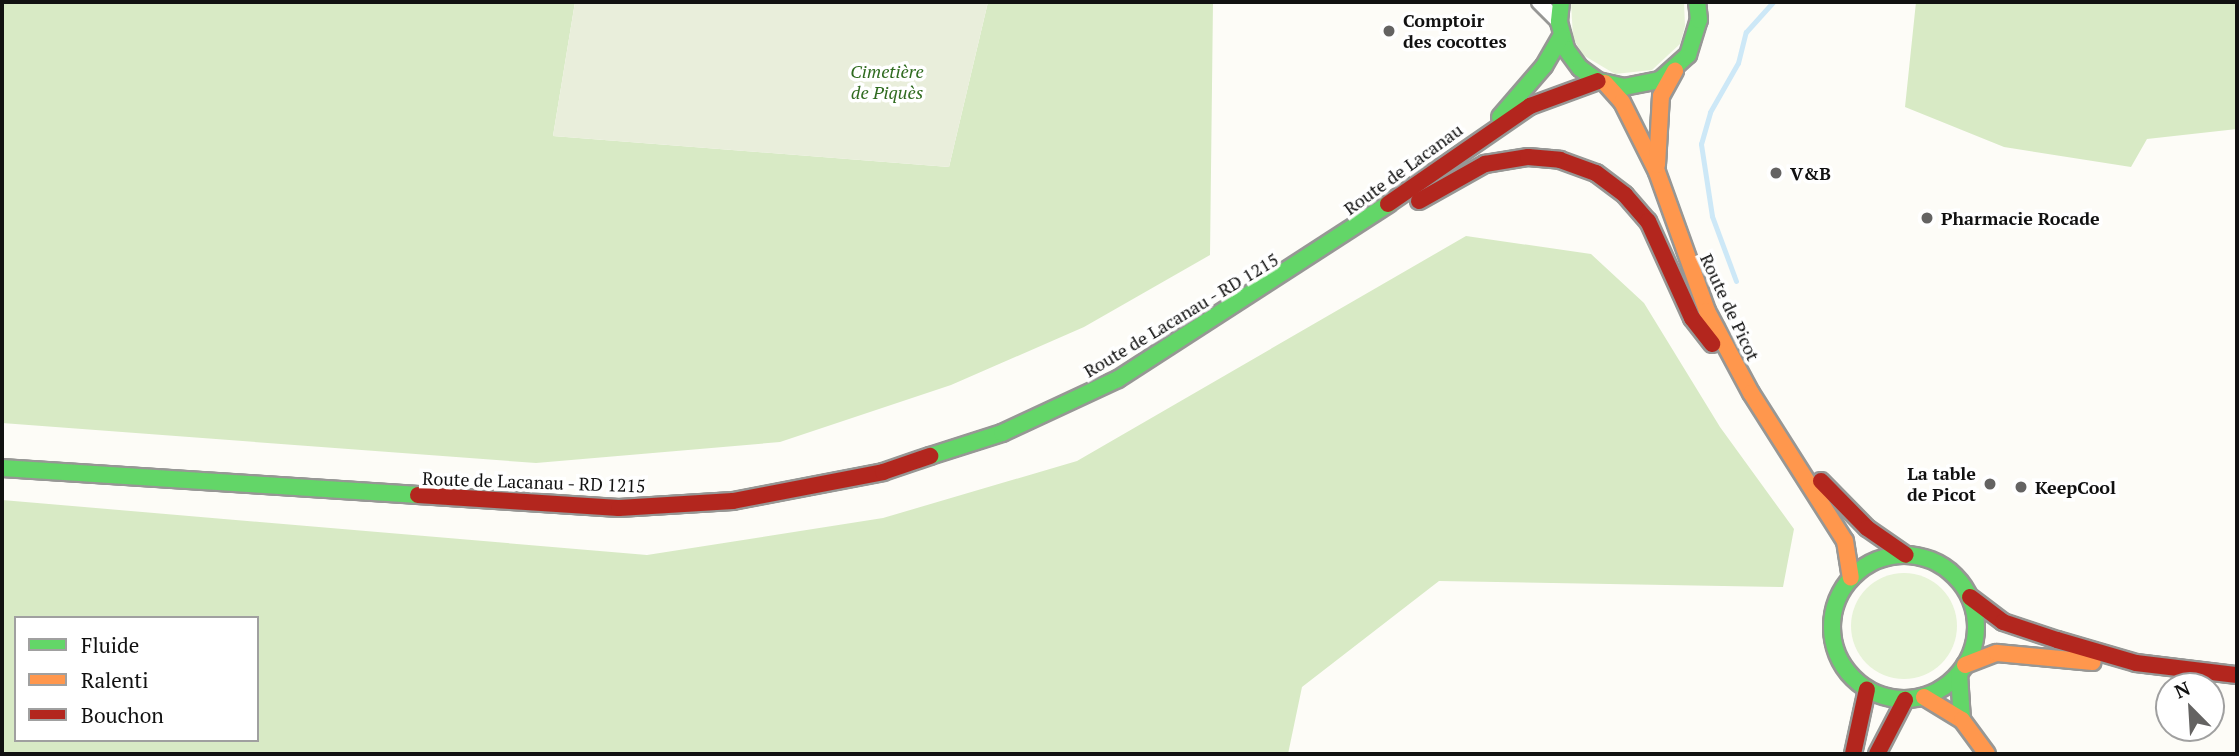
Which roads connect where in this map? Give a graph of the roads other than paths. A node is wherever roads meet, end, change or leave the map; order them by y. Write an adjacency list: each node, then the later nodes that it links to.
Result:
1 (1539, 2): 6 (street)
2 (1561, 2): 6 (main road)
3 (1697, 2): 5 (main road)
4 (1711, 2): 5 (main road)
5 (1699, 20): 7 (main road, Route de Picot)
6 (1560, 29): 8 (main road, Route de Picot); 9 (main road, Route de Lacanau)
7 (1676, 69): 8 (main road); 10 (main road, Route de Picot)
8 (1602, 82): 9 (main road, Route de Lacanau); 10 (main road, Route de Picot)
9 (1489, 130): 11 (main road, Route de Lacanau)
10 (1657, 172): 12 (main road, Route de Picot)
11 (1340, 238): 12 (main road); 14 (main road, Route de Lacanau - RD 1215)
12 (1751, 393): 13 (main road, Route de Picot)
13 (1789, 449): 15 (main road, Route de Picot); 16 (main road, Route de Picot)
14 (2, 468)
15 (1906, 555): 16 (main road); 17 (main road)
16 (1851, 578): 21 (main road)
17 (1970, 597): 18 (main road); 19 (main road)
18 (2136, 663): 19 (main road); 20 (main road)
19 (1962, 670): 22 (main road); 24 (main road)
20 (2237, 675)
21 (1867, 689): 23 (main road); 25 (main road)
22 (1924, 696): 23 (main road); 24 (main road)
23 (1905, 699): 26 (main road)
24 (1962, 720): 27 (main road)
25 (1853, 754)
26 (1877, 754)
27 (1987, 754)

